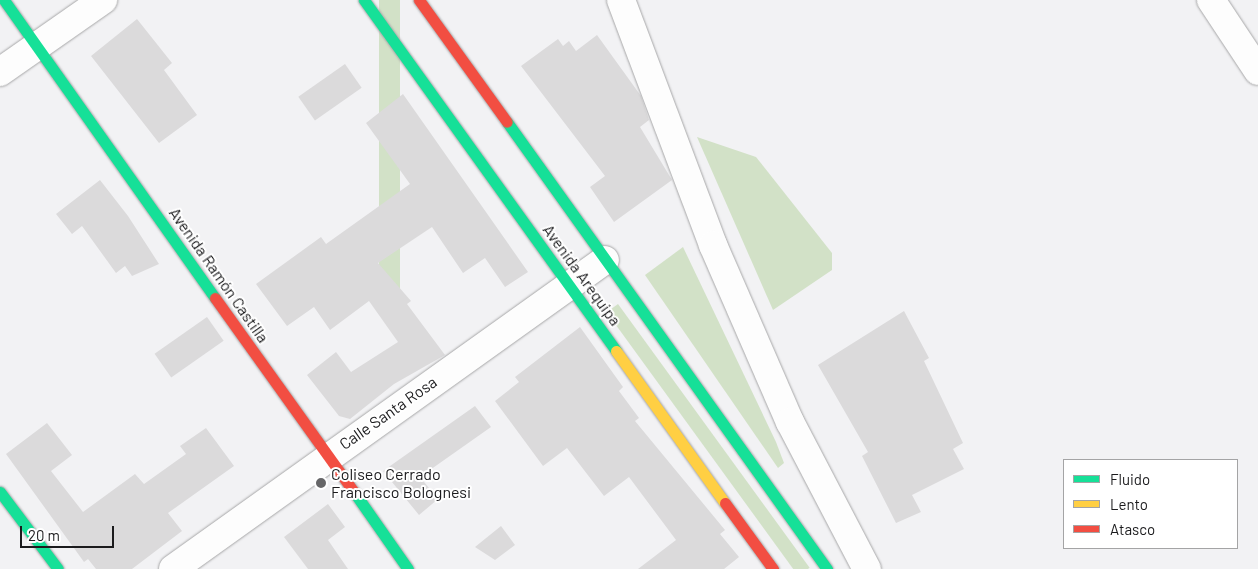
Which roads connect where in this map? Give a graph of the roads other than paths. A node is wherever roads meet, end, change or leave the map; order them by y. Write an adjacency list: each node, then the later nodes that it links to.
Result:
1 (4, 0): 7 (main road, Avenida Ramón Castilla)
2 (103, 0): 7 (street)
3 (364, 0): 11 (main road, Avenida Arequipa)
4 (419, 0): 10 (main road, Avenida Arequipa)
5 (621, 0): 19 (street)
6 (1211, 0): 8 (street)
7 (37, 46): 9 (street); 12 (main road, Avenida Ramón Castilla)
8 (1258, 71)
9 (0, 72)
10 (605, 260): 11 (street, Calle Santa Rosa); 18 (main road, Avenida Arequipa)
11 (570, 285): 12 (street, Calle Santa Rosa); 17 (main road, Avenida Arequipa)
12 (328, 456): 15 (street, Calle Santa Rosa); 16 (main road, Avenida Ramón Castilla)
13 (0, 492): 14 (main road)
14 (58, 569)
15 (174, 569)
16 (408, 569)
17 (773, 569)
18 (827, 569)
19 (867, 569)

